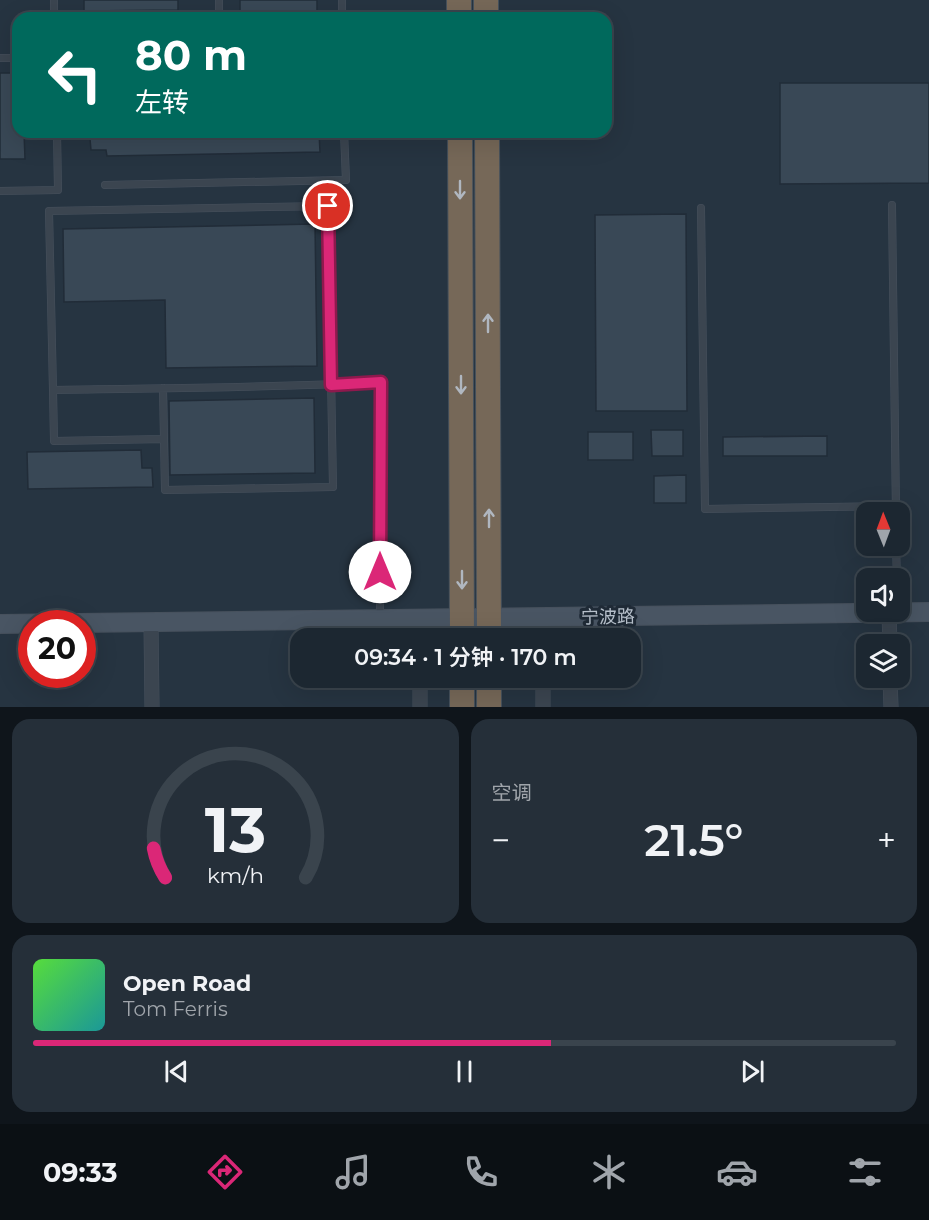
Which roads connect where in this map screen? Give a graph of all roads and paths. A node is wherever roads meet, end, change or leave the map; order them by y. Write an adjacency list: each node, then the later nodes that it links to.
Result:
1 (57, 138): 6 (lane)
2 (345, 138): 5 (lane)
3 (460, 138): 25 (highway, one-way to 25)
4 (487, 138): 26 (highway, one-way to 4)
5 (105, 185)
6 (0, 191)
7 (892, 205): 13 (lane)
8 (701, 208): 14 (lane)
9 (331, 385): 10 (lane); 11 (lane); 12 (lane); 20 (lane)
10 (163, 388): 11 (lane); 12 (lane)
11 (53, 390): 12 (lane)
12 (164, 439)
13 (896, 502)
14 (856, 509)
15 (929, 612): 16 (street, 宁波路)
16 (910, 613)
17 (856, 614): 18 (street, 宁波路)
18 (542, 618): 27 (street, 宁波路); 28 (street)
19 (420, 619): 20 (street, 宁波路); 23 (street); 24 (street, 宁波路)
20 (380, 620): 21 (street, 宁波路)
21 (151, 623): 22 (street, 宁波路); 34 (street)
22 (0, 624)
23 (420, 628)
24 (458, 628)
25 (462, 628)
26 (489, 628)
27 (494, 628)
28 (542, 628)
29 (420, 688): 35 (street)
30 (462, 688): 36 (highway)
31 (489, 688): 37 (highway)
32 (543, 688): 38 (street)
33 (891, 688): 39 (street)
34 (152, 707)
35 (420, 707)
36 (462, 707)
37 (489, 707)
38 (543, 707)
39 (891, 707)

